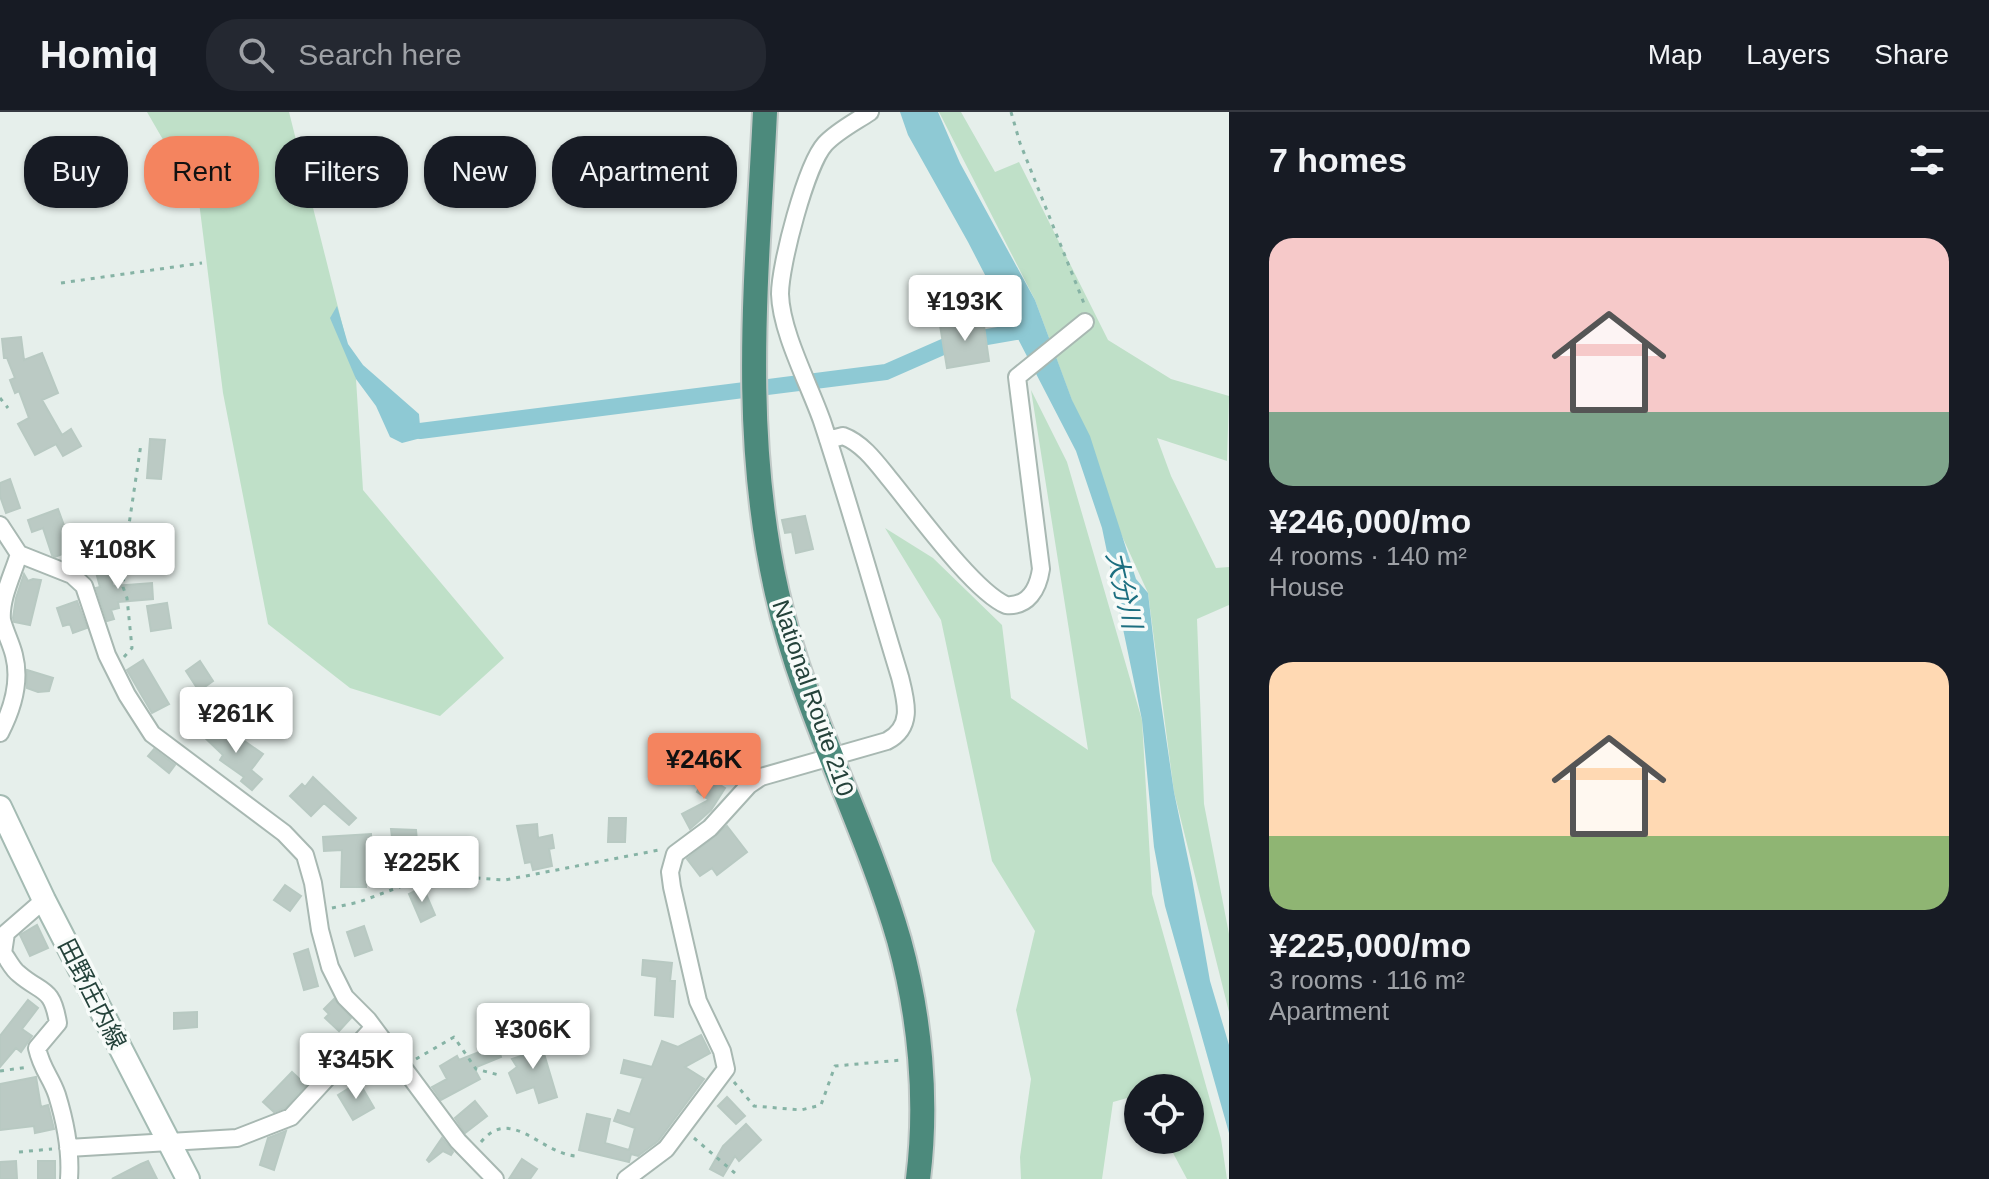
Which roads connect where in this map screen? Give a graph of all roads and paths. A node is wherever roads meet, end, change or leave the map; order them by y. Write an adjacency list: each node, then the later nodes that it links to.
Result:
1 (765, 112): 15 (highway, National Route 210)
2 (1011, 112): 6 (path)
3 (865, 115): 9 (street)
4 (202, 263): 5 (path)
5 (61, 283)
6 (1085, 322): 9 (street)
7 (0, 398): 8 (path)
8 (8, 408)
9 (828, 440): 15 (street)
10 (141, 444): 13 (path)
11 (0, 525): 12 (street)
12 (19, 554): 13 (street); 14 (street)
13 (114, 669): 19 (street)
14 (0, 733)
15 (831, 757): 17 (street); 21 (highway, National Route 210)
16 (0, 807): 18 (main road, 田野庄内線)
17 (675, 854): 19 (path); 24 (street)
18 (44, 900): 22 (street); 28 (main road, 田野庄内線)
19 (319, 911): 20 (street)
20 (373, 1028): 23 (street); 28 (street)
21 (919, 1058): 24 (path); 38 (highway, National Route 210)
22 (41, 1066): 25 (path); 29 (street)
23 (402, 1067): 26 (path); 31 (street)
24 (726, 1069): 27 (street)
25 (0, 1071)
26 (499, 1075)
27 (682, 1128): 33 (path); 37 (street)
28 (170, 1144): 29 (street); 35 (main road, 田野庄内線)
29 (68, 1148): 30 (path); 34 (street)
30 (19, 1152)
31 (471, 1153): 32 (path); 36 (street)
32 (575, 1156)
33 (736, 1174)
34 (69, 1179)
35 (188, 1179)
36 (495, 1179)
37 (626, 1179)
38 (918, 1179)

